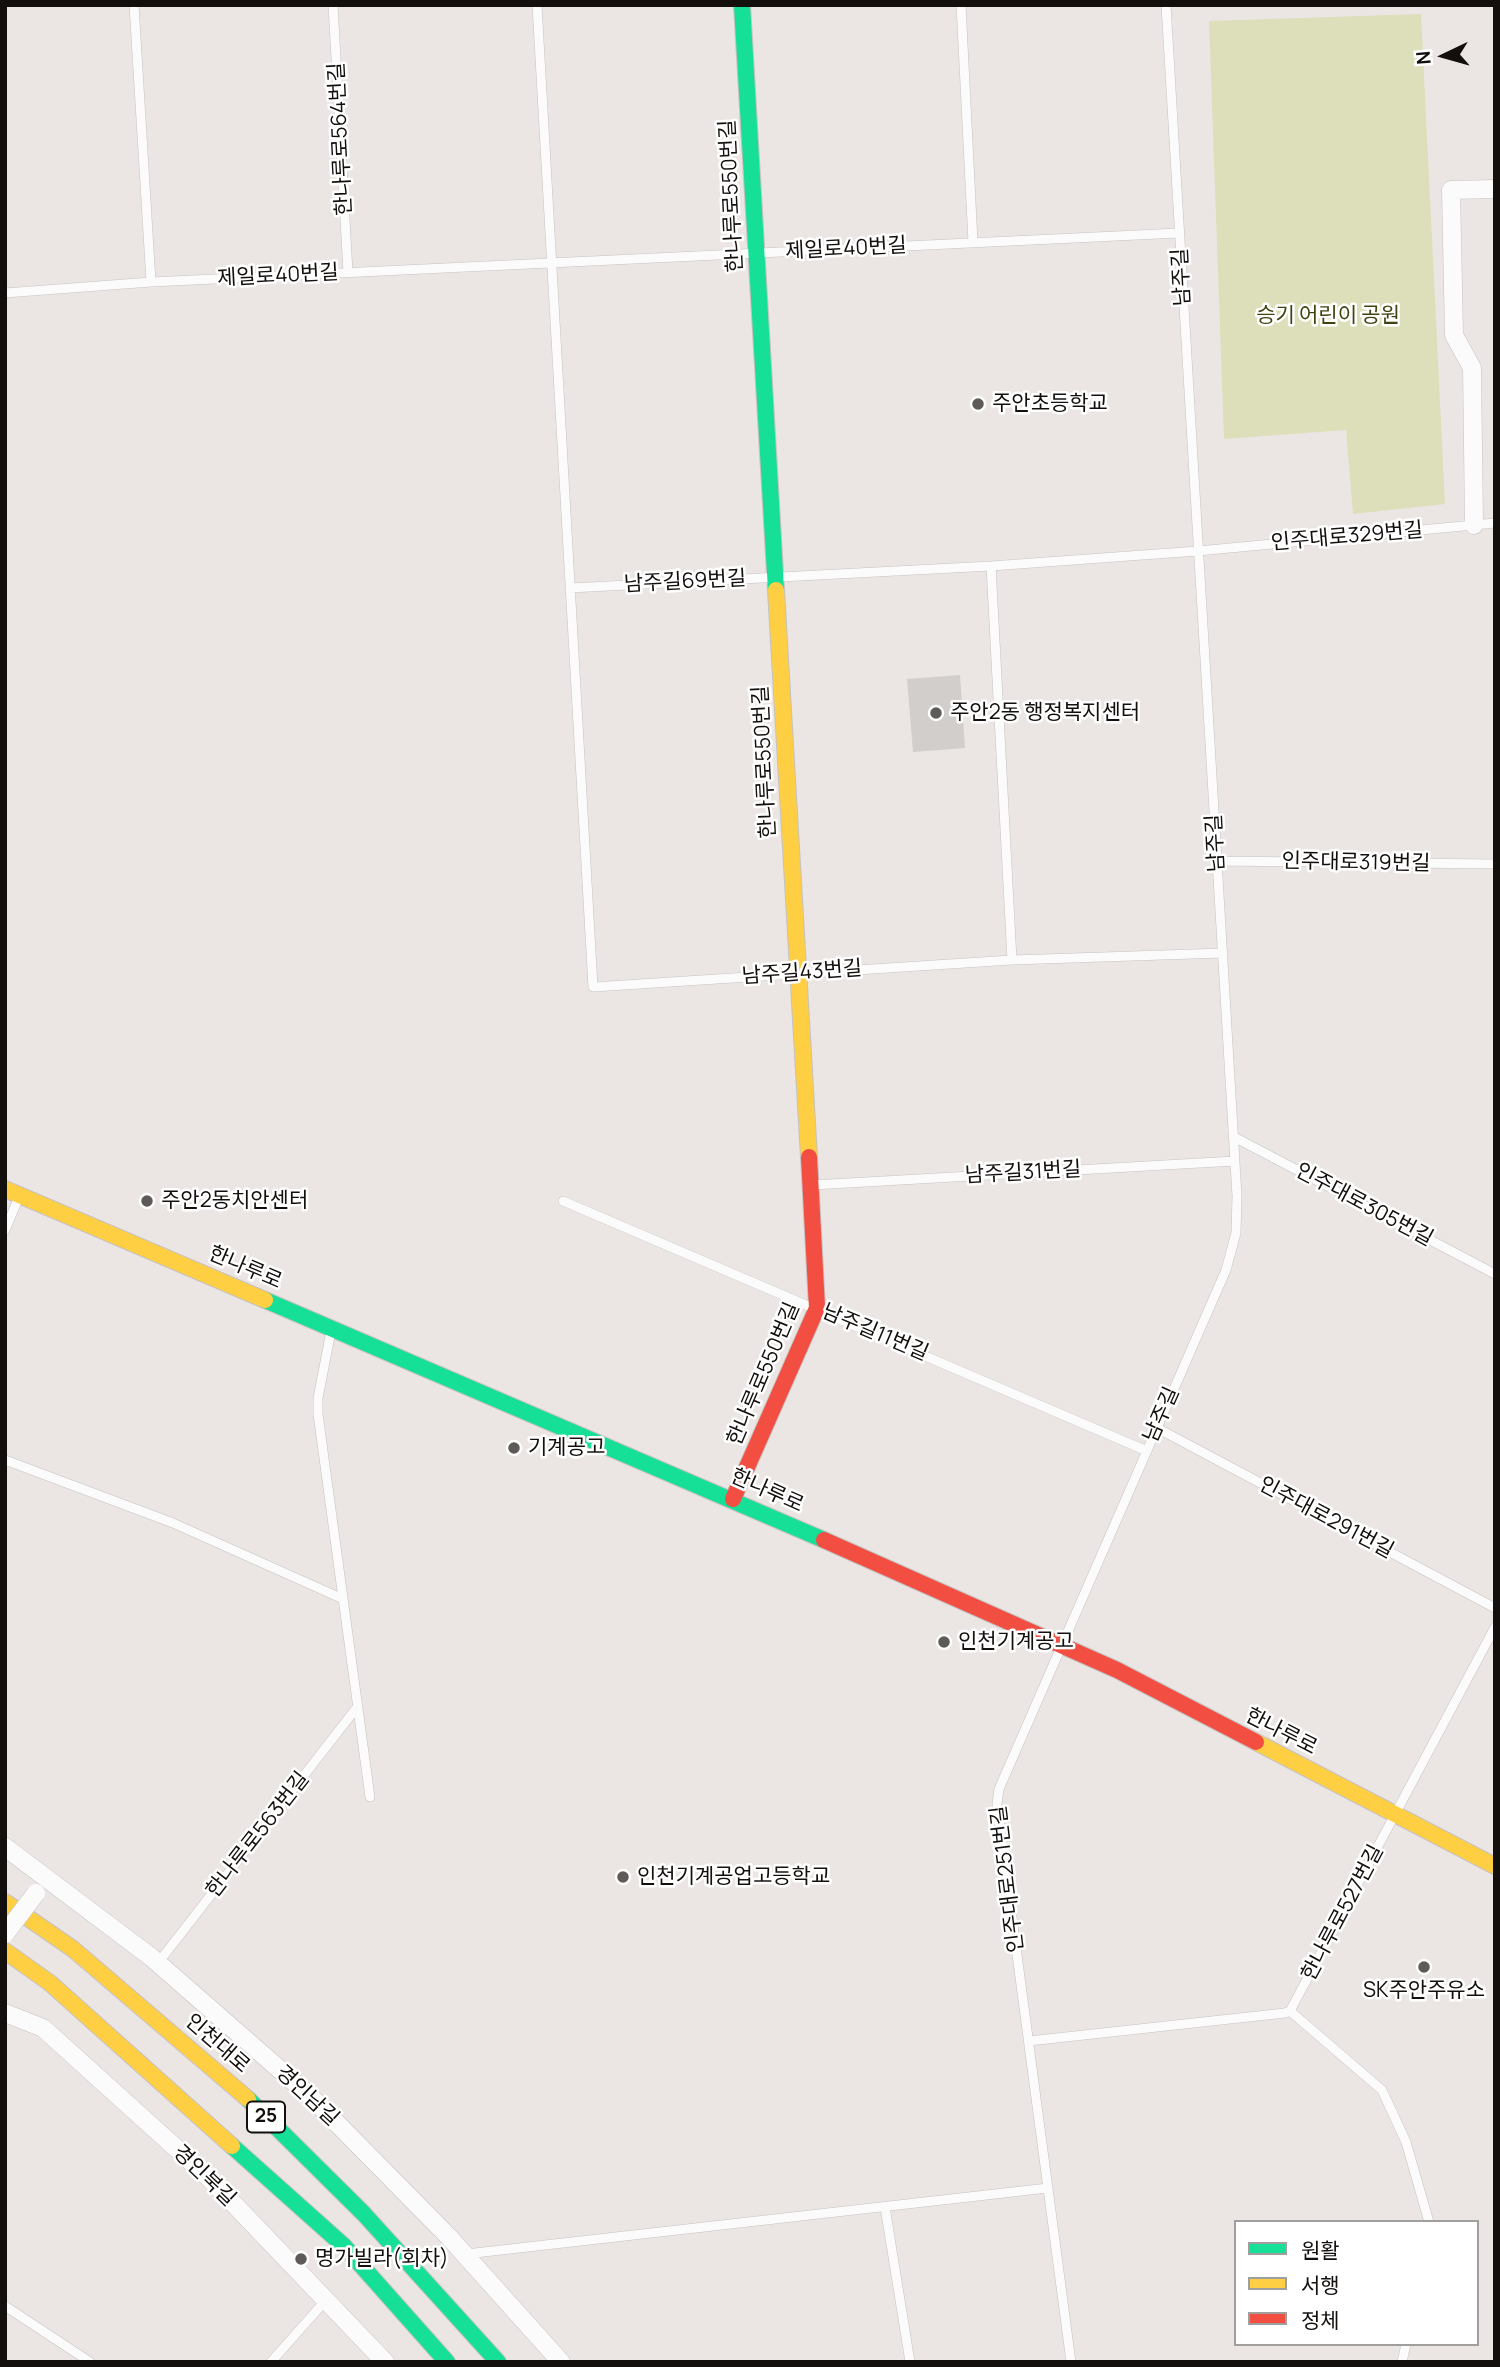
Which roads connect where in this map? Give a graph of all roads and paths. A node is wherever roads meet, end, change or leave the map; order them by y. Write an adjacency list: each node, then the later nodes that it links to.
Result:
1 (134, 5): 13 (lane)
2 (333, 5): 12 (lane, 한나루로564번길)
3 (537, 5): 11 (lane)
4 (742, 5): 10 (main road, 한나루로550번길)
5 (961, 5): 9 (lane)
6 (1166, 5): 8 (lane, 남주길)
7 (1495, 189): 16 (street)
8 (1179, 233): 9 (lane, 제일로40번길); 17 (lane, 남주길)
9 (973, 243): 10 (lane, 제일로40번길)
10 (756, 253): 11 (lane, 제일로40번길); 19 (main road, 한나루로550번길)
11 (551, 263): 12 (lane, 제일로40번길); 20 (lane)
12 (348, 272): 13 (lane, 제일로40번길)
13 (151, 282): 14 (lane, 제일로40번길)
14 (5, 293)
15 (1495, 523): 16 (lane, 인주대로329번길)
16 (1474, 525): 17 (lane, 인주대로329번길)
17 (1198, 551): 18 (lane, 남주길69번길); 21 (lane, 남주길)
18 (991, 566): 19 (lane, 남주길69번길); 24 (lane)
19 (776, 578): 20 (lane, 남주길69번길); 25 (main road, 한나루로550번길)
20 (570, 588): 25 (lane, 남주길43번길)
21 (1217, 861): 22 (lane, 인주대로319번길); 23 (lane, 남주길)
22 (1495, 864)
23 (1223, 953): 24 (lane, 남주길43번길); 26 (lane, 남주길)
24 (1012, 960): 25 (lane, 남주길43번길)
25 (799, 974): 28 (main road, 한나루로550번길)
26 (1234, 1137): 27 (lane, 남주길); 32 (lane, 인주대로305번길)
27 (1235, 1161): 28 (lane, 남주길31번길); 35 (lane, 남주길)
28 (811, 1185): 33 (main road, 한나루로550번길)
29 (13, 1192): 31 (lane); 34 (main road, 한나루로)
30 (563, 1200): 33 (lane, 남주길11번길)
31 (5, 1230)
32 (1495, 1273)
33 (817, 1308): 36 (lane, 남주길11번길); 38 (main road, 한나루로550번길)
34 (332, 1328): 38 (main road, 한나루로); 39 (lane)
35 (1157, 1428): 36 (lane, 남주길); 40 (lane, 인주대로291번길)
36 (1147, 1451): 42 (lane, 남주길)
37 (5, 1460): 39 (lane)
38 (733, 1499): 42 (main road, 한나루로)
39 (343, 1599): 43 (lane)
40 (1495, 1608)
41 (1495, 1627): 45 (lane, 한나루로527번길)
42 (1062, 1645): 45 (main road, 한나루로); 55 (lane, 인주대로251번길)
43 (358, 1706): 44 (lane); 52 (lane, 한나루로563번길)
44 (370, 1797)
45 (1395, 1815): 47 (main road, 한나루로); 53 (lane, 한나루로527번길)
46 (5, 1847): 48 (street, 경인남길)
47 (1495, 1866)
48 (41, 1885): 50 (street, bridge); 52 (street, 경인남길)
49 (5, 1902): 66 (main road, 인천대로 / 25)
50 (5, 1934)
51 (5, 1951): 65 (main road, 25)
52 (158, 1963): 59 (street, 경인남길)
53 (1290, 2011): 55 (lane); 58 (lane)
54 (5, 2013): 60 (street, 경인북길)
55 (1029, 2041): 56 (lane, 인주대로251번길)
56 (1048, 2188): 57 (lane); 69 (lane, 인주대로251번길)
57 (886, 2207): 59 (lane); 68 (lane)
58 (1428, 2220)
59 (464, 2255): 67 (street, 경인남길)
60 (326, 2300): 63 (lane); 64 (street, 경인북길)
61 (5, 2306): 62 (lane)
62 (90, 2362)
63 (271, 2362)
64 (385, 2362)
65 (447, 2362)
66 (498, 2362)
67 (561, 2362)
68 (909, 2362)
69 (1071, 2362)

